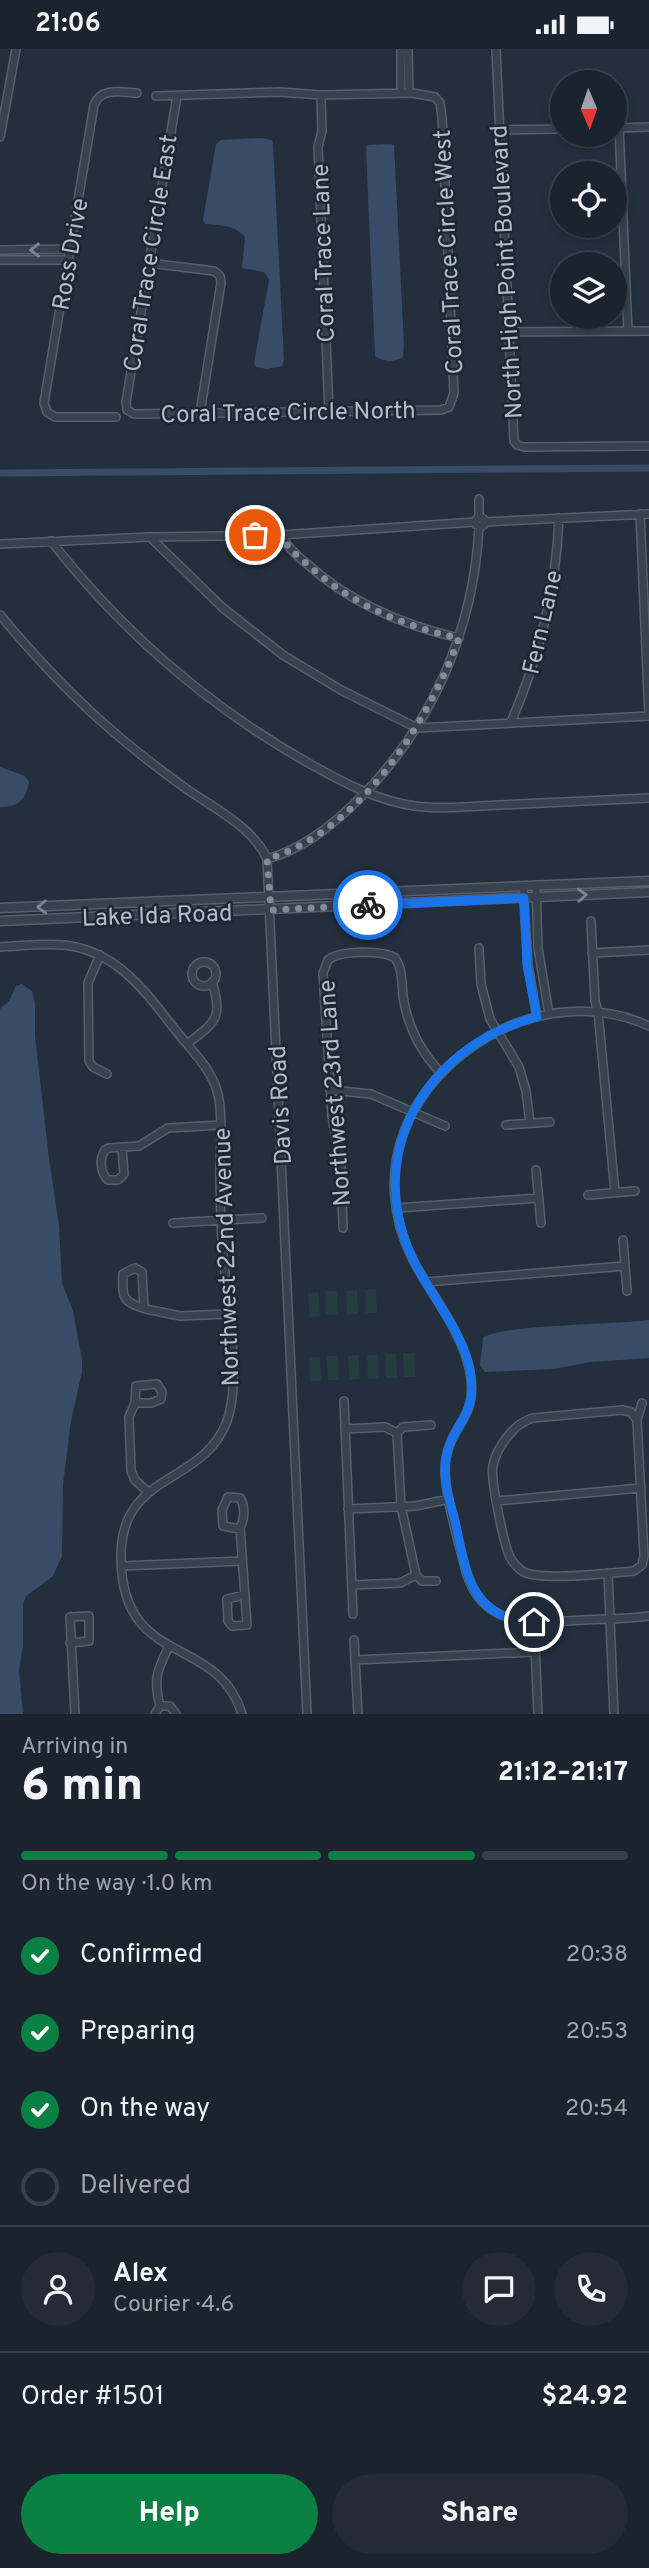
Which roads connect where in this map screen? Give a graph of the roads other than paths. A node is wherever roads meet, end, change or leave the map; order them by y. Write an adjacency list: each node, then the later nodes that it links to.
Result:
1 (16, 49): 14 (street)
2 (401, 49): 6 (street)
3 (408, 49): 6 (street)
4 (496, 49): 13 (street, North High Point Boulevard)
5 (137, 93): 16 (street, Ross Drive)
6 (405, 93): 7 (street); 24 (street, Coral Trace Circle West)
7 (321, 95): 9 (street); 26 (street, Coral Trace Lane)
8 (156, 96): 9 (street)
9 (177, 96): 20 (street, Coral Trace Circle East)
10 (627, 127): 11 (street)
11 (649, 127)
12 (550, 129): 13 (street)
13 (500, 130): 23 (street, North High Point Boulevard)
14 (0, 137)
15 (618, 147): 21 (street)
16 (71, 249): 17 (street, one-way to 17); 19 (street, Ross Drive)
17 (0, 250)
18 (0, 260): 19 (street)
19 (69, 260): 28 (street, Ross Drive)
20 (149, 263): 25 (street, Coral Trace Circle East); 27 (street)
21 (628, 331): 22 (street); 23 (street)
22 (649, 331)
23 (509, 332): 29 (street, North High Point Boulevard)
24 (449, 407): 26 (street, Coral Trace Circle North)
25 (127, 410): 27 (street, Coral Trace Circle North)
26 (329, 412): 27 (street, Coral Trace Circle North)
27 (200, 413)
28 (116, 417)
29 (649, 446)
30 (479, 499): 34 (street)
31 (640, 514): 32 (street); 33 (street); 41 (street)
32 (649, 514)
33 (559, 518): 34 (street); 43 (street, Fern Lane)
34 (479, 522): 35 (street); 40 (street)
35 (281, 535): 36 (street); 40 (street)
36 (150, 537): 37 (street); 44 (street)
37 (51, 541): 38 (street); 45 (street)
38 (0, 544)
39 (0, 615): 47 (street)
40 (459, 638): 44 (street)
41 (648, 662): 42 (street)
42 (649, 716): 43 (street)
43 (511, 722): 44 (street)
44 (417, 727): 45 (street)
45 (366, 792): 46 (street); 47 (street)
46 (649, 798)
47 (267, 859): 52 (street, Davis Road)
48 (649, 881): 49 (street, Lake Ida Road)
49 (536, 885): 50 (street, Lake Ida Road); 54 (street)
50 (523, 886): 52 (street, Lake Ida Road); 53 (street)
51 (649, 892): 54 (street, Lake Ida Road, one-way to 51)
52 (271, 897): 55 (street, Lake Ida Road); 57 (street, Davis Road)
53 (524, 898): 54 (street, Lake Ida Road); 57 (street, Lake Ida Road); 69 (street)
54 (537, 898): 68 (street)
55 (79, 906): 56 (street, Lake Ida Road, one-way to 56); 58 (street)
56 (0, 908)
57 (271, 910): 58 (street, Lake Ida Road); 135 (street, Davis Road)
58 (59, 919): 59 (street, Lake Ida Road)
59 (0, 921)
60 (591, 921): 64 (street)
61 (0, 947): 65 (street, Northwest 22nd Avenue)
62 (479, 949): 71 (street)
63 (649, 950): 64 (street)
64 (592, 953): 67 (street)
65 (100, 955): 72 (street, Northwest 22nd Avenue); 74 (street)
66 (212, 982): 72 (street)
67 (598, 1012): 68 (street); 70 (street); 85 (street)
68 (549, 1014): 69 (street)
69 (537, 1017): 71 (street)
70 (649, 1026)
71 (497, 1031): 73 (street); 78 (street)
72 (187, 1045): 79 (street, Northwest 22nd Avenue)
73 (440, 1072): 75 (street, Northwest 23rd Lane); 76 (street)
74 (107, 1074)
75 (330, 1090): 76 (street); 93 (street, Northwest 23rd Lane)
76 (412, 1112): 81 (street); 88 (street)
77 (550, 1122): 78 (street)
78 (530, 1123): 80 (street)
79 (221, 1125): 82 (street); 90 (street, Northwest 22nd Avenue)
80 (506, 1125)
81 (445, 1126)
82 (122, 1147): 82 (street)
83 (536, 1170): 87 (street)
84 (635, 1191): 85 (street)
85 (615, 1192): 86 (street)
86 (588, 1195)
87 (538, 1198): 88 (street); 92 (street)
88 (397, 1208): 96 (street)
89 (262, 1218): 90 (street)
90 (222, 1220): 91 (street); 99 (street, Northwest 22nd Avenue)
91 (173, 1223)
92 (541, 1223)
93 (343, 1228)
94 (623, 1240): 95 (street)
95 (625, 1266): 96 (street); 97 (street)
96 (426, 1282): 109 (street)
97 (627, 1291)
98 (144, 1308): 98 (street); 99 (street)
99 (229, 1314): 108 (street, Northwest 22nd Avenue)
100 (344, 1401): 105 (street)
101 (135, 1402): 108 (street)
102 (642, 1403): 103 (street)
103 (637, 1420): 107 (street); 110 (street)
104 (431, 1425): 106 (street)
105 (345, 1429): 106 (street); 112 (street)
106 (397, 1433): 111 (street)
107 (641, 1488): 110 (street); 116 (street)
108 (148, 1492): 115 (street, Northwest 22nd Avenue)
109 (449, 1499): 111 (street); 124 (street)
110 (497, 1501): 116 (street)
111 (401, 1506): 112 (street); 117 (street)
112 (348, 1509): 119 (street)
113 (240, 1529): 113 (street); 114 (street)
114 (242, 1561): 115 (street); 120 (street)
115 (122, 1566): 127 (street, Northwest 22nd Avenue)
116 (608, 1573): 123 (street)
117 (416, 1575): 118 (street); 119 (street)
118 (436, 1581)
119 (352, 1585): 121 (street)
120 (244, 1595): 120 (street)
121 (353, 1615)
122 (649, 1616): 123 (street)
123 (610, 1619): 124 (street); 138 (street)
124 (534, 1622): 128 (street)
125 (355, 1640): 129 (street)
126 (70, 1643): 126 (street); 131 (street)
127 (169, 1646): 130 (street); 134 (street, Northwest 22nd Avenue)
128 (535, 1652): 129 (street); 137 (street)
129 (355, 1660): 136 (street)
130 (160, 1706): 132 (street); 133 (street)
131 (75, 1714)
132 (155, 1714)
133 (176, 1714)
134 (242, 1714)
135 (307, 1714)
136 (358, 1714)
137 (538, 1714)
138 (614, 1714)

